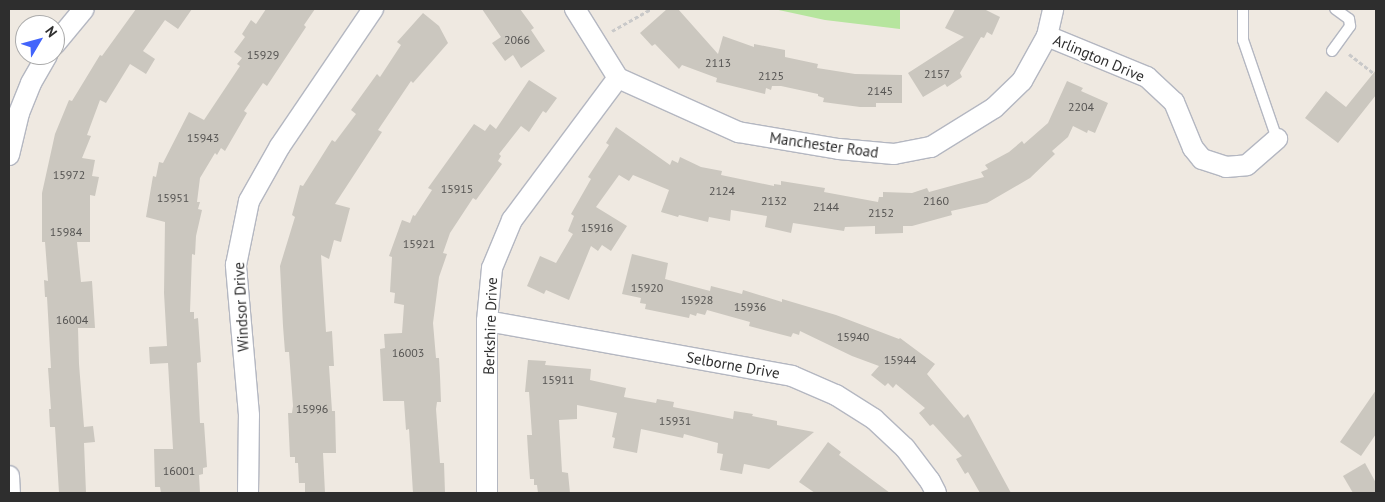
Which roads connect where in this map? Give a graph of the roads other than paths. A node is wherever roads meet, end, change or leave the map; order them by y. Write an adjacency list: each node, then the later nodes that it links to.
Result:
1 (84, 9): 7 (street)
2 (373, 9): 17 (street, Windsor Drive)
3 (575, 9): 11 (street)
4 (1054, 9): 8 (street, Manchester Road)
5 (1242, 9): 12 (lane)
6 (1335, 9): 9 (lane)
7 (65, 32)
8 (1047, 36): 11 (street, Manchester Road); 12 (street, Arlington Drive)
9 (1335, 48)
10 (42, 65): 13 (street)
11 (618, 78): 14 (street, Berkshire Drive)
12 (1277, 140)
13 (9, 156)
14 (488, 321): 18 (street, Berkshire Drive); 19 (street, Selborne Drive)
15 (9, 476): 16 (street)
16 (10, 493)
17 (248, 493)
18 (487, 493)
19 (936, 493)

